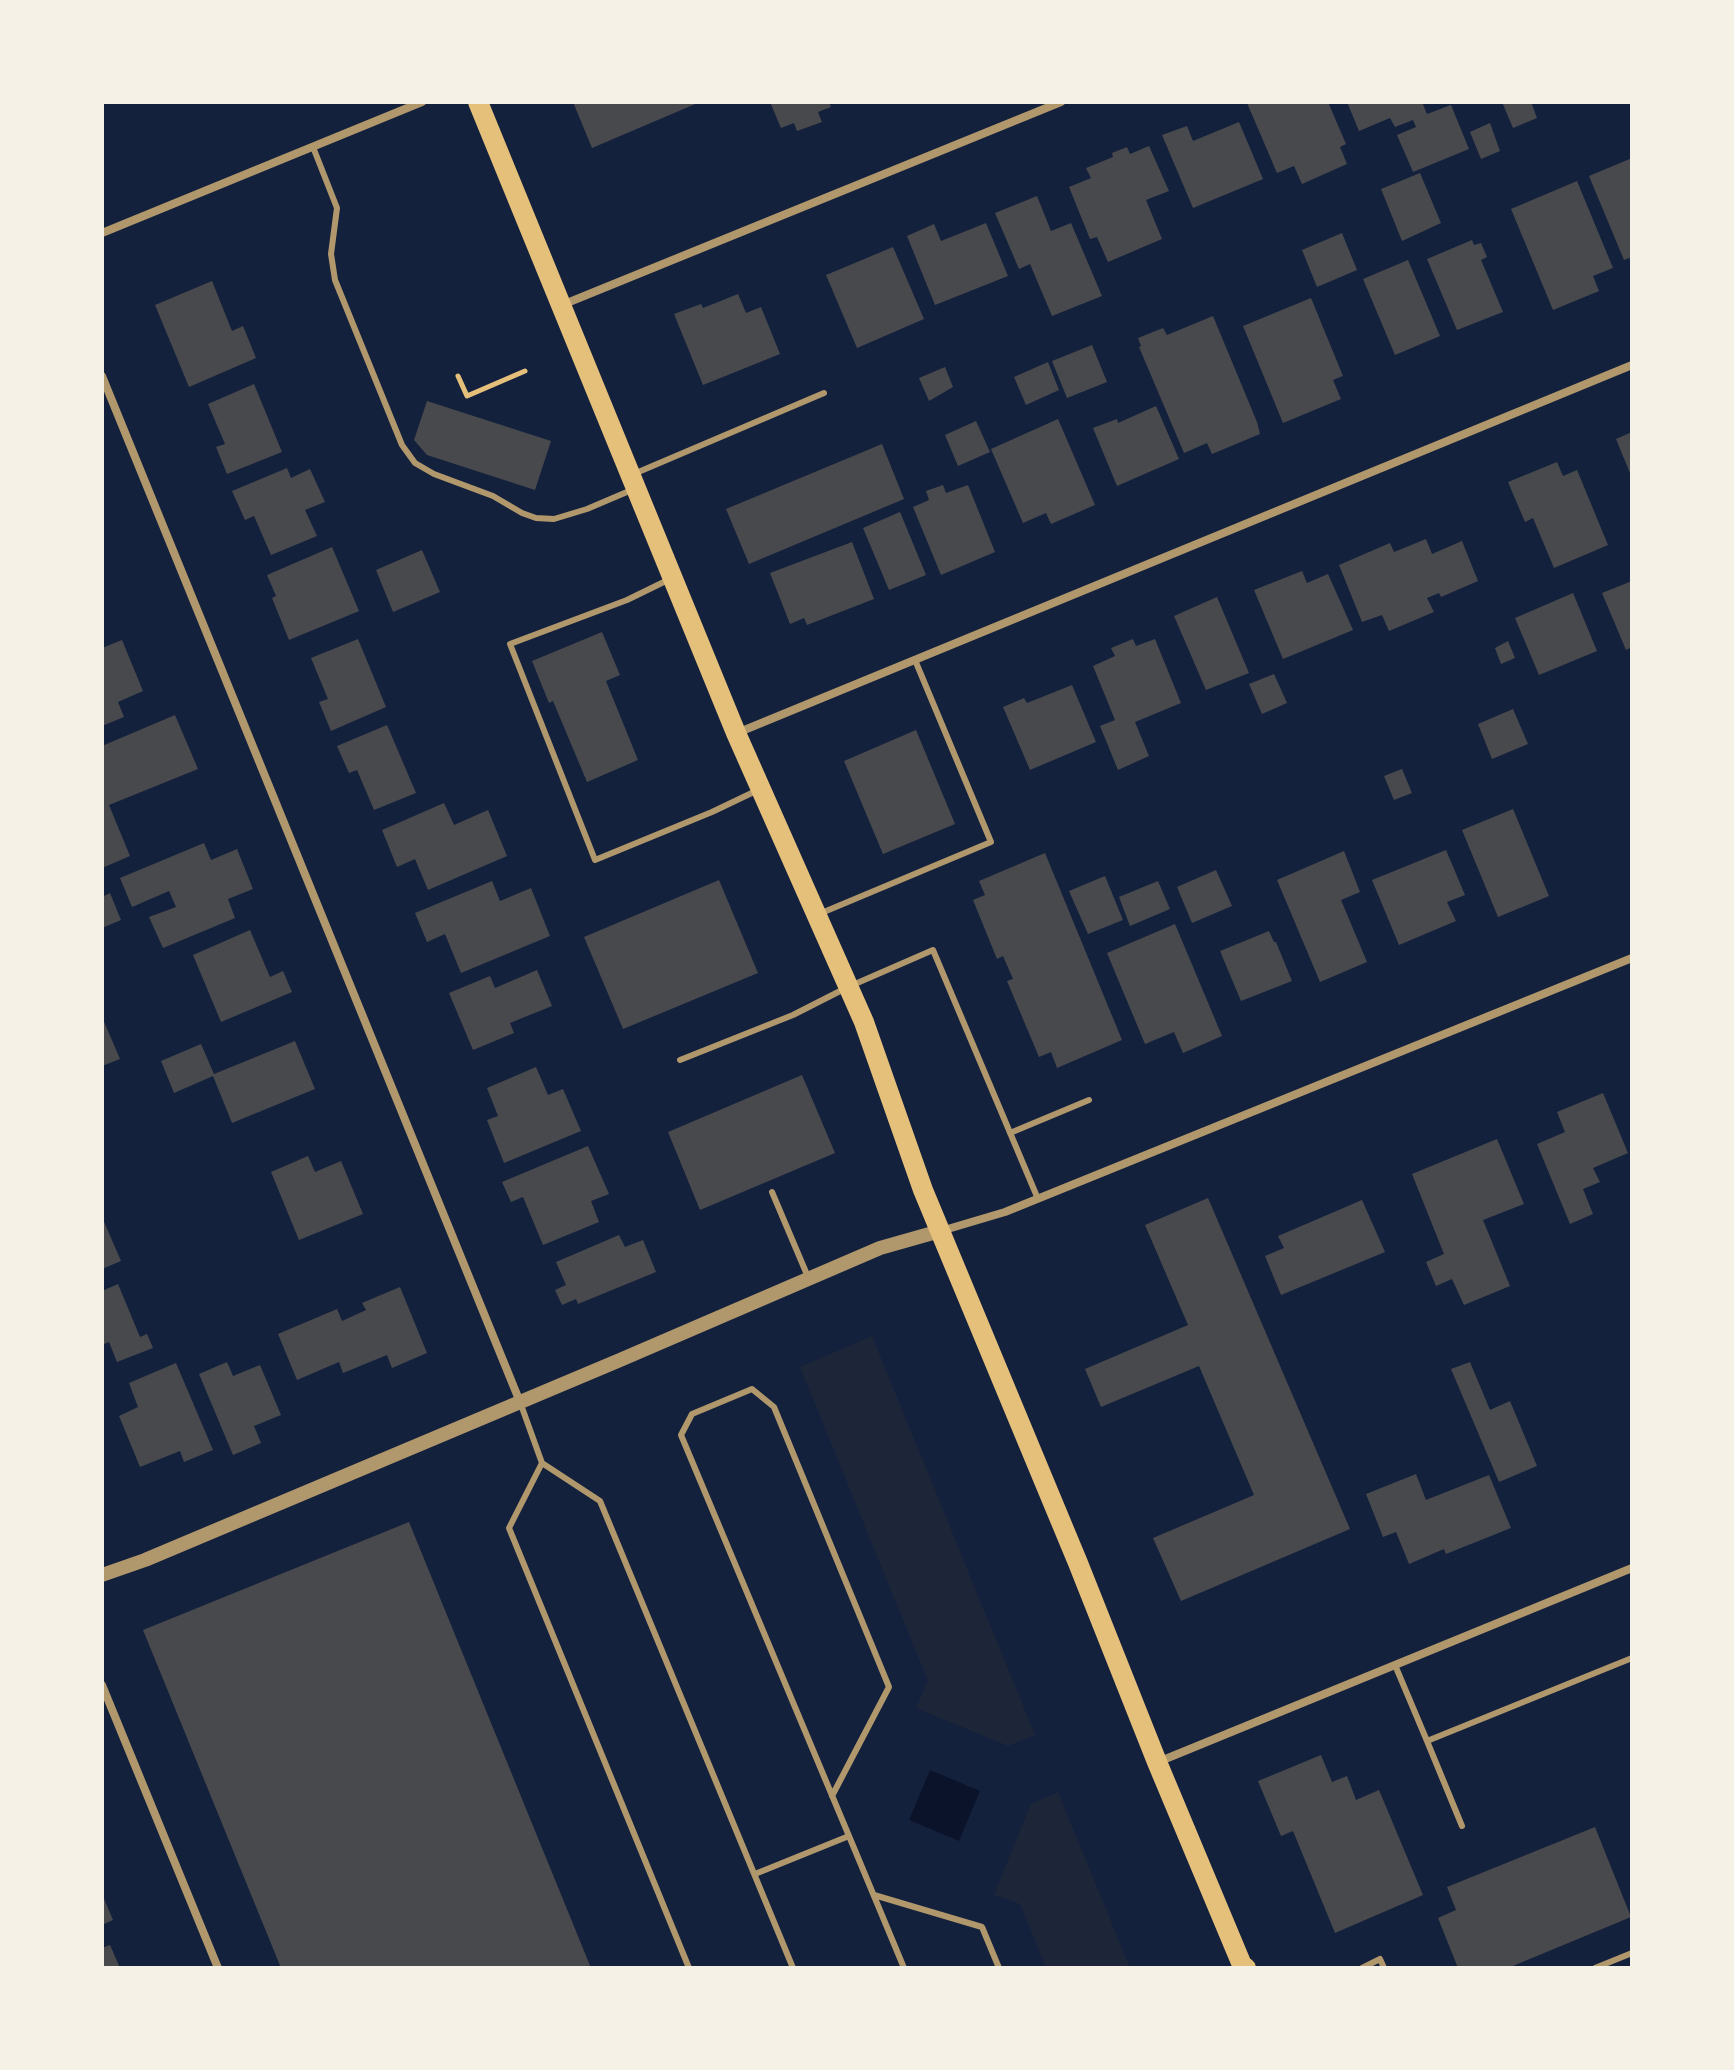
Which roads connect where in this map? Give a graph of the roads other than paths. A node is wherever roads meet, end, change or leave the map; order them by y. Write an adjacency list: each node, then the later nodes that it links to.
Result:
1 (422, 102): 4 (street)
2 (478, 102): 6 (main road)
3 (1061, 102): 6 (street)
4 (313, 147): 5 (street); 10 (lane)
5 (102, 233)
6 (562, 305): 10 (main road)
7 (1632, 365): 12 (street)
8 (102, 376): 25 (street)
9 (824, 393): 10 (lane)
10 (634, 482): 11 (main road)
11 (673, 578): 13 (main road); 14 (lane)
12 (915, 660): 13 (street); 15 (lane)
13 (736, 733): 14 (main road)
14 (761, 788): 15 (main road)
15 (817, 915): 17 (main road)
16 (1632, 958): 22 (street)
17 (848, 987): 18 (lane); 20 (lane); 23 (main road)
18 (680, 1060)
19 (1089, 1100): 20 (lane)
20 (1010, 1133): 22 (lane)
21 (772, 1192): 24 (lane)
22 (1038, 1199): 23 (street)
23 (940, 1231): 24 (street); 33 (main road)
24 (809, 1279): 25 (street)
25 (520, 1402): 26 (lane); 28 (street)
26 (542, 1463): 37 (lane); 42 (lane)
27 (1632, 1568): 30 (street)
28 (102, 1575)
29 (1632, 1658): 32 (lane)
30 (1395, 1665): 32 (lane); 33 (street)
31 (102, 1685): 41 (street)
32 (1427, 1741): 35 (lane)
33 (1157, 1762): 40 (main road)
34 (832, 1796): 34 (lane); 36 (lane)
35 (1462, 1826)
36 (849, 1836): 37 (lane); 38 (lane)
37 (755, 1874): 43 (lane)
38 (874, 1895): 44 (lane); 45 (lane)
39 (1632, 1953): 48 (lane)
40 (1243, 1967)
41 (218, 1968)
42 (689, 1968)
43 (793, 1968)
44 (904, 1968)
45 (999, 1968)
46 (1362, 1968): 47 (lane)
47 (1384, 1968)
48 (1595, 1968)

